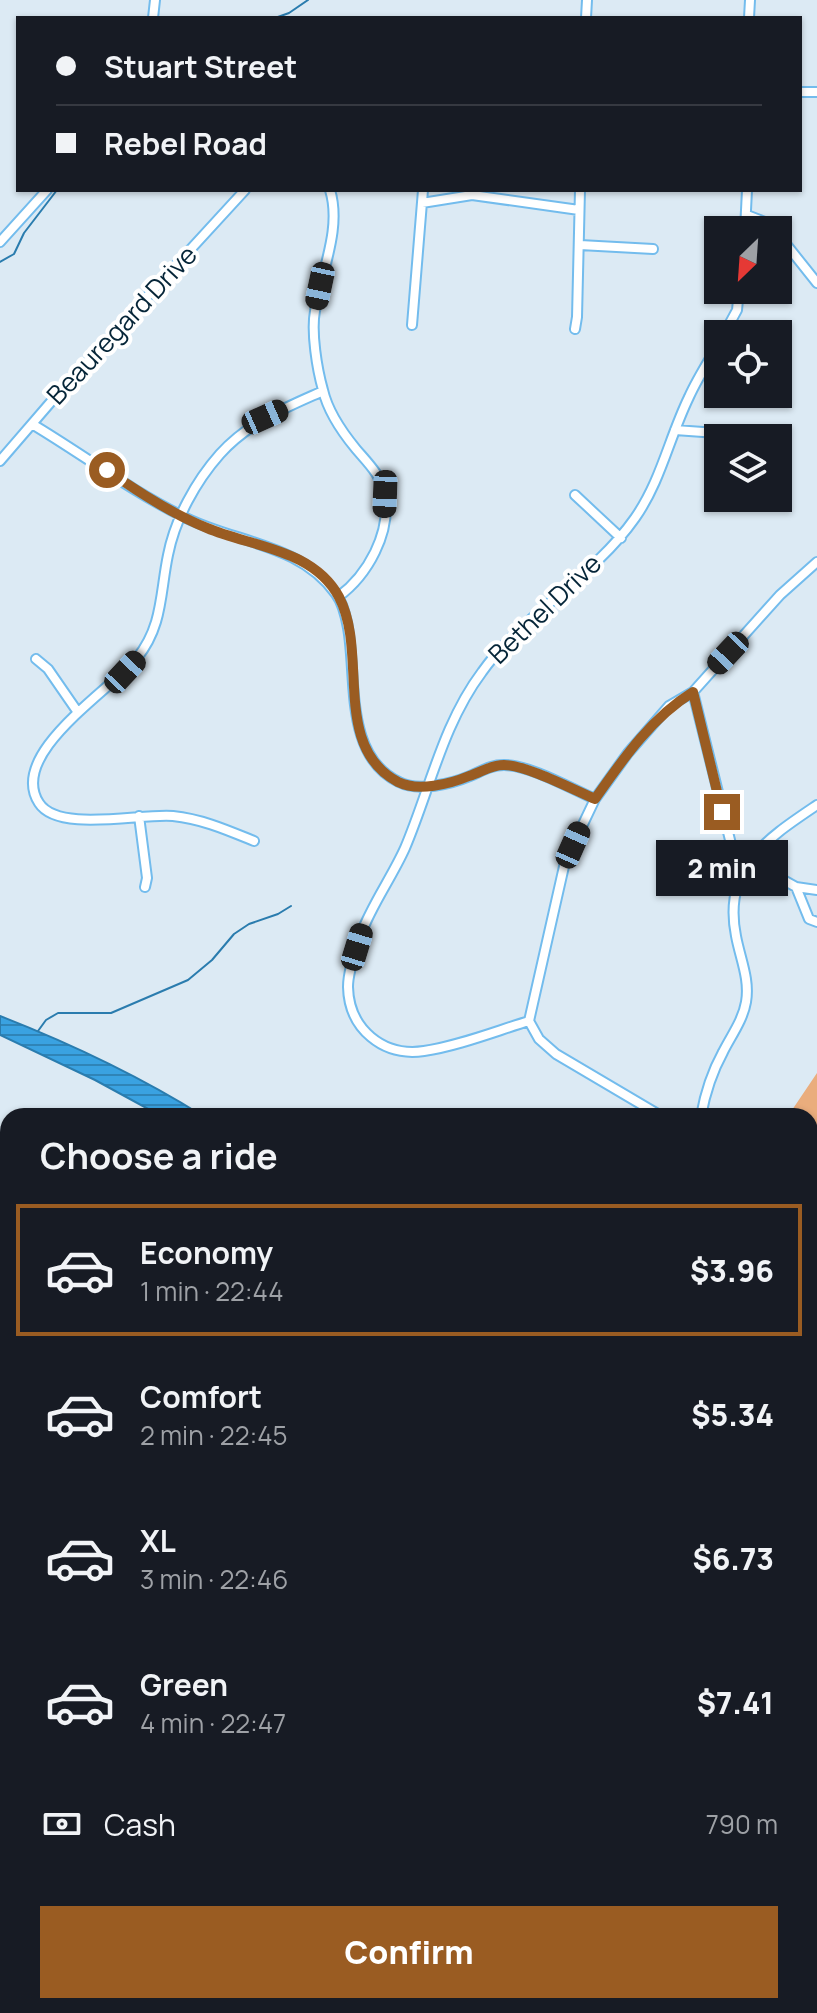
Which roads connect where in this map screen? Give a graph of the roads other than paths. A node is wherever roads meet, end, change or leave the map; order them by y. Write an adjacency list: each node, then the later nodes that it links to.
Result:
1 (45, 192): 10 (street)
2 (243, 192): 19 (street, Beauregard Drive)
3 (331, 192): 18 (street)
4 (423, 192): 7 (street)
5 (580, 192): 8 (street)
6 (747, 192): 9 (street)
7 (422, 203): 8 (street); 15 (street)
8 (579, 210): 11 (street)
9 (747, 215)
10 (0, 242)
11 (580, 245): 12 (street); 16 (street)
12 (653, 249)
13 (792, 252): 14 (street)
14 (817, 283)
15 (412, 325)
16 (575, 329)
17 (704, 370): 20 (street, Bethel Drive)
18 (323, 391): 24 (street); 27 (street)
19 (32, 424): 22 (street, Beauregard Drive); 24 (street)
20 (675, 430): 21 (street); 25 (street, Bethel Drive)
21 (704, 432)
22 (0, 461)
23 (575, 495): 25 (street)
24 (181, 516): 27 (street); 30 (street)
25 (621, 538): 31 (street, Bethel Drive)
26 (817, 562): 29 (street)
27 (338, 597): 31 (street)
28 (36, 659): 30 (street)
29 (693, 692): 32 (street); 36 (street)
30 (77, 711): 34 (street)
31 (430, 785): 32 (street); 41 (street, Bethel Drive)
32 (595, 799): 41 (street)
33 (817, 805): 36 (street)
34 (139, 816): 35 (street); 37 (street)
35 (254, 841)
36 (748, 860): 38 (street); 43 (street)
37 (145, 887)
38 (796, 887): 39 (street); 40 (street)
39 (817, 890)
40 (817, 922)
41 (529, 1021): 42 (street)
42 (647, 1108)
43 (703, 1108)

